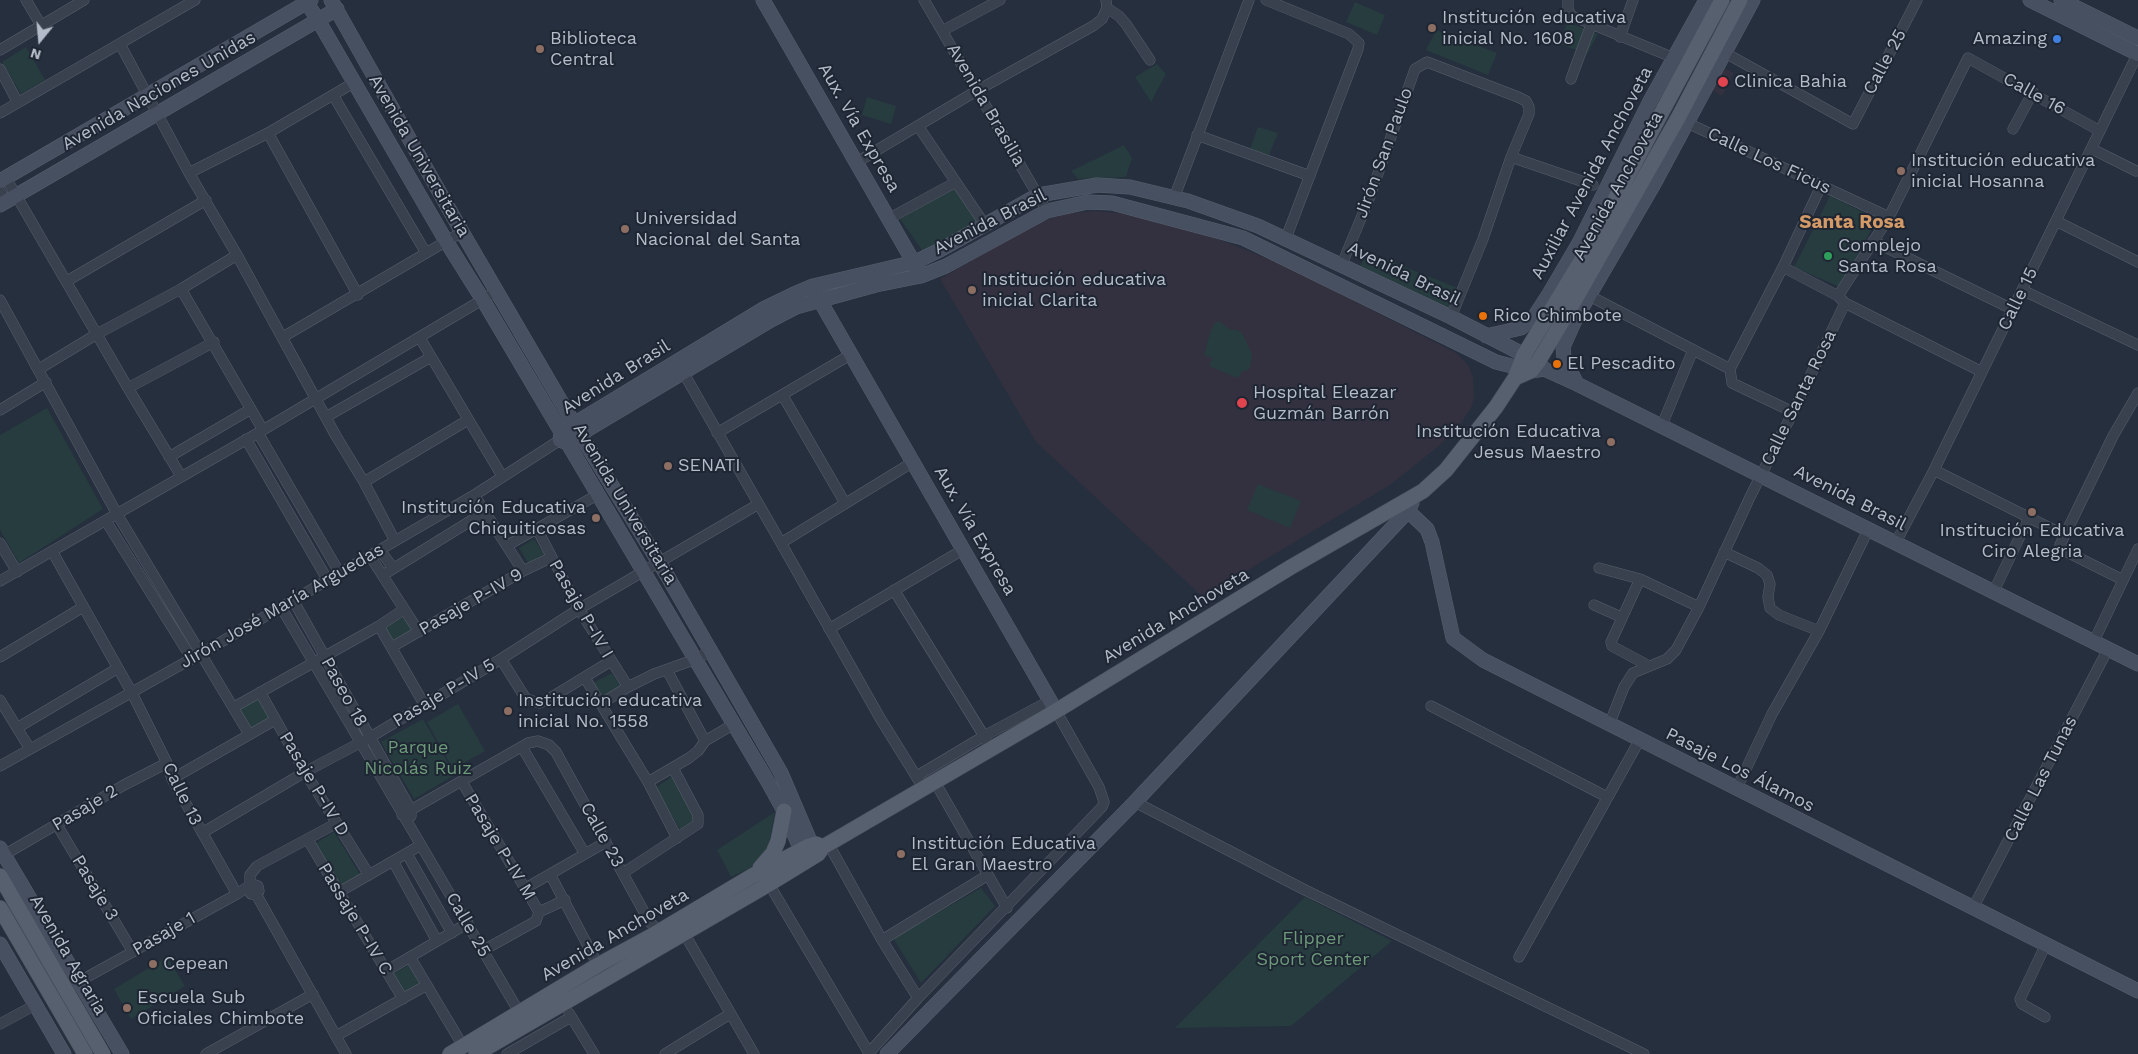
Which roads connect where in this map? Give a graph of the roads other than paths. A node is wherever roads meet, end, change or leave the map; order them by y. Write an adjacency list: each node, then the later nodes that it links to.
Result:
1 (26, 0): 22 (street)
2 (84, 0): 22 (street)
3 (195, 0): 27 (street)
4 (763, 0): 54 (main road, Aux. Vía Expresa)
5 (924, 0): 24 (street, Avenida Brasilia)
6 (1000, 0): 24 (street)
7 (1249, 0): 51 (street)
8 (1266, 0): 57 (street)
9 (1568, 0): 23 (street)
10 (1633, 0): 25 (street)
11 (1706, 0): 31 (main road, Auxiliar Avenida Anchoveta)
12 (1722, 0): 43 (main road, Avenida Anchoveta)
13 (1740, 0): 29 (main road, Avenida Anchoveta)
14 (1753, 0): 29 (main road)
15 (1917, 0): 29 (street, Calle 25)
16 (2030, 0): 30 (main road)
17 (2061, 0): 26 (main road)
18 (307, 1): 21 (main road, Avenida Universitaria); 39 (main road, Avenida Naciones Unidas)
19 (1106, 4): 33 (street); 37 (street)
20 (334, 5): 21 (main road, Avenida Naciones Unidas); 73 (main road, Avenida Universitaria)
21 (318, 20): 36 (main road, Avenida Universitaria); 45 (main road, Avenida Naciones Unidas)
22 (41, 25): 28 (street)
23 (1591, 25): 25 (street); 35 (street)
24 (942, 31): 37 (street, Avenida Brasilia)
25 (1620, 36): 31 (street)
26 (2138, 38)
27 (120, 44): 39 (street); 41 (street)
28 (0, 50)
29 (1720, 50): 46 (main road, Avenida Anchoveta)
30 (2138, 54): 49 (street, Calle 15)
31 (1674, 58): 42 (main road, Auxiliar Avenida Anchoveta)
32 (1968, 58): 38 (street, Calle 16); 69 (street, Calle Santa Rosa)
33 (1150, 60)
34 (0, 69): 41 (street)
35 (1571, 79)
36 (355, 82): 40 (street); 75 (main road, Avenida Universitaria)
37 (978, 90): 47 (street); 63 (street, Avenida Brasilia)
38 (2033, 92): 48 (street); 49 (street, Calle 16)
39 (148, 94): 45 (street); 58 (main road, Avenida Naciones Unidas)
40 (333, 95): 50 (street); 77 (street)
41 (18, 103): 44 (street)
42 (1649, 103): 43 (street, Calle Los Ficus); 98 (main road, Auxiliar Avenida Anchoveta)
43 (1663, 111): 46 (street, Calle Los Ficus); 106 (main road, Avenida Anchoveta)
44 (0, 113)
45 (158, 115): 56 (street); 64 (main road, Avenida Naciones Unidas)
46 (1682, 120): 61 (street, Calle Los Ficus); 89 (main road, Avenida Anchoveta)
47 (918, 126): 54 (street); 59 (street)
48 (2013, 129)
49 (2100, 131): 52 (street, Calle 15)
50 (268, 132): 56 (street); 90 (street)
51 (1197, 135): 57 (street); 65 (street)
52 (2092, 149): 55 (street); 71 (street, Calle 15)
53 (1510, 157): 60 (street); 81 (street, Jirón San Paulo); 96 (street)
54 (857, 162): 70 (main road, Aux. Vía Expresa)
55 (2136, 171)
56 (189, 173): 66 (street)
57 (1310, 176): 74 (street)
58 (3, 180): 64 (street)
59 (956, 182): 70 (street); 72 (street)
60 (1593, 185)
61 (1821, 186): 69 (street, Calle Los Ficus); 82 (street)
62 (1130, 187): 63 (main road, Avenida Brasil); 65 (main road, Avenida Brasil); 67 (main road)
63 (1038, 195): 68 (street, Avenida Brasilia); 72 (main road, Avenida Brasil)
64 (6, 198): 84 (street)
65 (1174, 198): 74 (main road, Avenida Brasil)
66 (206, 200): 78 (street); 84 (street)
67 (1127, 206): 68 (main road, Avenida Brasil); 106 (main road, Avenida Brasil)
68 (1047, 211): 83 (main road, Avenida Brasil)
69 (1889, 217): 76 (street, Calle Santa Rosa)
70 (890, 218): 79 (main road, Aux. Vía Expresa)
71 (2056, 221): 80 (street); 87 (street, Calle 15)
72 (985, 225): 79 (main road, Avenida Brasil)
73 (462, 232): 75 (street); 88 (main road, Avenida Universitaria)
74 (1286, 238): 81 (main road, Avenida Brasil)
75 (446, 241): 77 (street); 92 (main road, Avenida Universitaria)
76 (1873, 241): 94 (street, Calle Santa Rosa); 95 (street)
77 (426, 253): 90 (street)
78 (237, 255): 86 (street); 99 (street)
79 (915, 262): 83 (main road, Aux. Vía Expresa); 85 (main road, Avenida Brasil)
80 (2138, 262)
81 (1342, 264): 96 (main road, Avenida Brasil)
82 (1783, 267): 94 (street); 108 (street)
83 (921, 276): 93 (main road, Avenida Brasil)
84 (67, 281): 97 (street)
85 (813, 286): 93 (main road, Aux. Vía Expresa); 123 (main road, Avenida Brasil)
86 (181, 289): 97 (street); 101 (street)
87 (2022, 290): 95 (street, Calle 15); 102 (street)
88 (497, 291): 92 (street); 123 (main road, Avenida Universitaria)
89 (1585, 294): 103 (street); 106 (main road, Avenida Anchoveta); 112 (main road)
90 (358, 295): 99 (street)
91 (0, 300): 107 (street)
92 (483, 300): 100 (street); 126 (main road, Avenida Universitaria)
93 (819, 300): 104 (main road, Aux. Vía Expresa); 109 (main road, Avenida Brasil)
94 (1841, 300): 110 (street); 119 (street, Calle Santa Rosa)
95 (2012, 309): 110 (street, Calle 15)
96 (1451, 317): 98 (main road, Avenida Brasil)
97 (97, 334): 107 (street); 113 (street)
98 (1486, 336): 106 (main road, Avenida Brasil)
99 (283, 337): 116 (street)
100 (420, 338): 105 (street); 116 (street)
101 (214, 342): 113 (street); 117 (street)
102 (2138, 345)
103 (1693, 350): 108 (street); 122 (street)
104 (850, 355): 115 (street); 129 (main road, Aux. Vía Expresa)
105 (431, 357): 120 (street); 121 (street)
106 (1528, 367): 112 (main road, Avenida Brasil); 139 (main road, Avenida Anchoveta)
107 (39, 369): 111 (street)
108 (1730, 369): 119 (street)
109 (683, 372): 123 (main road, Avenida Brasil); 125 (street)
110 (1982, 372): 130 (street, Calle 15)
111 (46, 382): 118 (street); 141 (street)
112 (1577, 384): 122 (main road, Avenida Brasil)
113 (128, 388): 128 (street)
114 (2138, 393): 146 (street)
115 (783, 396): 125 (street); 137 (street)
116 (316, 397): 120 (street); 124 (street)
117 (251, 409): 124 (street); 128 (street)
118 (0, 410)
119 (1793, 412): 131 (street, Calle Santa Rosa)
120 (326, 417): 134 (street)
121 (468, 420): 133 (street); 134 (street)
122 (1662, 425): 131 (main road, Avenida Brasil)
123 (577, 429): 126 (main road, Avenida Brasil); 159 (main road, Avenida Universitaria)
124 (260, 431): 127 (street); 164 (street)
125 (717, 433): 138 (street)
126 (562, 438): 133 (street, Jirón José María Arguedas); 135 (main road, Avenida Universitaria)
127 (246, 439): 132 (street); 167 (street)
128 (169, 457): 132 (street)
129 (913, 462): 137 (street); 152 (main road, Aux. Vía Expresa)
130 (1934, 470): 142 (street); 149 (street, Calle 15)
131 (1761, 475): 144 (main road, Avenida Brasil); 156 (street, Calle Santa Rosa)
132 (181, 476): 141 (street)
133 (502, 476): 136 (street, Jirón José María Arguedas)
134 (364, 482): 147 (street)
135 (597, 495): 145 (street); 165 (main road, Avenida Universitaria)
136 (474, 496): 140 (street); 147 (street, Jirón José María Arguedas)
137 (845, 503): 148 (street)
138 (757, 504): 148 (street); 159 (street, Pasaje P-IV 5)
139 (1412, 504): 207 (main road, Avenida Anchoveta); 212 (main road, Pasaje Los Álamos); 231 (main road)
140 (485, 512): 151 (street); 160 (street)
141 (117, 514): 143 (street); 189 (street)
142 (2030, 515): 146 (street); 172 (street)
143 (106, 521): 155 (street); 191 (street)
144 (1869, 528): 149 (main road, Avenida Brasil); 183 (street)
145 (537, 529): 151 (street); 158 (street, Pasaje P-IV I)
146 (2064, 535): 169 (street)
147 (395, 542): 154 (street, Jirón José María Arguedas)
148 (781, 542): 182 (street)
149 (1896, 542): 172 (main road, Avenida Brasil)
150 (0, 543): 163 (street)
151 (508, 545): 162 (street)
152 (964, 549): 171 (street); 207 (main road, Aux. Vía Expresa)
153 (2138, 549): 169 (street)
154 (380, 550): 157 (street, Jirón José María Arguedas); 160 (street)
155 (52, 551): 163 (street); 175 (street, Calle 13)
156 (1724, 552): 177 (street, Calle Santa Rosa); 183 (street)
157 (370, 556): 164 (street, Jirón José María Arguedas); 166 (street)
158 (550, 558): 162 (street, Pasaje P-IV 9); 178 (street, Pasaje P-IV I)
159 (658, 563): 165 (street, Pasaje P-IV 5); 188 (main road, Avenida Universitaria)
160 (393, 568): 166 (street)
161 (1599, 568): 168 (street)
162 (523, 571): 184 (street, Pasaje P-IV 9)
163 (16, 572): 170 (street)
164 (339, 572): 167 (street, Jirón José María Arguedas)
165 (642, 572): 178 (street, Pasaje P-IV 5); 194 (main road, Avenida Universitaria)
166 (382, 575): 179 (street)
167 (328, 579): 173 (street, Jirón José María Arguedas)
168 (1640, 579): 177 (street); 180 (street)
169 (2123, 580): 185 (street)
170 (0, 581)
171 (894, 590): 182 (street); 218 (street)
172 (1994, 591): 185 (main road, Avenida Brasil)
173 (293, 600): 176 (street, Jirón José María Arguedas); 192 (street, Paseo 18)
174 (1594, 605): 180 (street)
175 (83, 607): 190 (street); 198 (street, Calle 13)
176 (281, 607): 189 (street, Jirón José María Arguedas); 192 (street, Paseo 18)
177 (1699, 608): 197 (street, Calle Santa Rosa)
178 (579, 609): 193 (street, Pasaje P-IV 5); 195 (street, Pasaje P-IV I)
179 (403, 610): 181 (street); 184 (street)
180 (1621, 618): 197 (street)
181 (379, 626): 186 (street); 192 (street)
182 (829, 629): 228 (street)
183 (1819, 631): 229 (street)
184 (418, 632): 186 (street, Pasaje P-IV 9)
185 (2094, 641): 187 (main road, Avenida Brasil)
186 (392, 647): 206 (street)
187 (2108, 648): 196 (main road, Avenida Brasil); 261 (street, Calle Las Tunas)
188 (711, 651): 194 (street); 242 (main road, Avenida Universitaria)
189 (202, 653): 191 (street, Jirón José María Arguedas); 209 (street)
190 (0, 657)
191 (192, 659): 202 (street, Jirón José María Arguedas)
192 (319, 659): 203 (street); 215 (street, Paseo 18)
193 (501, 659): 200 (street); 206 (street, Pasaje P-IV 5)
194 (696, 659): 199 (street); 211 (main road, Avenida Universitaria)
195 (611, 661): 200 (street); 201 (street, Pasaje P-IV I)
196 (2138, 664)
197 (1649, 666): 212 (street, Calle Santa Rosa)
198 (118, 668): 202 (street, Calle 13); 213 (street)
199 (667, 670): 201 (street); 216 (street)
200 (585, 678): 205 (street)
201 (628, 686): 205 (street)
202 (132, 692): 220 (street, Jirón José María Arguedas); 221 (street, Calle 13)
203 (260, 692): 209 (street); 210 (street, Pasaje P-IV D)
204 (0, 700): 213 (street)
205 (602, 703): 227 (street)
206 (424, 704): 215 (street, Pasaje P-IV 5)
207 (1053, 706): 218 (main road, Avenida Anchoveta); 260 (street, Aux. Vía Expresa)
208 (1431, 706): 230 (street)
209 (234, 707): 214 (street)
210 (275, 720): 214 (street); 224 (street, Pasaje P-IV D)
211 (734, 724): 216 (street); 232 (main road, Avenida Universitaria)
212 (1610, 725): 217 (main road, Pasaje Los Álamos)
213 (17, 728): 220 (street)
214 (250, 734): 225 (street)
215 (365, 740): 224 (street, Pasaje P-IV 5); 233 (street, Paseo 18)
216 (705, 741): 223 (street)
217 (1639, 741): 229 (main road, Pasaje Los Álamos); 230 (street)
218 (987, 743): 228 (main road, Avenida Anchoveta)
219 (522, 747): 226 (street); 240 (street, Calle 23); 245 (street)
220 (30, 749): 222 (street, Jirón José María Arguedas)
221 (167, 764): 225 (street, Calle 13); 235 (street, Pasaje 2)
222 (0, 766)
223 (673, 768): 227 (street); 238 (street)
224 (305, 772): 234 (street, Pasaje P-IV D); 237 (street, Pasaje P-IV 5)
225 (172, 778): 237 (street, Calle 13)
226 (462, 782): 233 (street); 255 (street, Pasaje P-IV M)
227 (648, 782): 238 (street)
228 (926, 783): 242 (main road, Avenida Anchoveta); 249 (street)
229 (1737, 788): 261 (main road, Pasaje Los Álamos)
230 (1607, 797): 276 (street)
231 (1135, 802): 306 (main road); 307 (street)
232 (784, 811): 242 (main road, Avenida Universitaria); 252 (main road)
233 (406, 812): 236 (street, Paseo 18)
234 (337, 823): 239 (street); 251 (street, Pasaje P-IV D)
235 (58, 824): 243 (street, Pasaje 2); 274 (street, Pasaje 3)
236 (411, 825): 241 (street, Calle 25)
237 (202, 833): 257 (street, Calle 13)
238 (677, 838): 247 (street)
239 (308, 840): 254 (street); 256 (street, Passaje P-IV C)
240 (606, 842): 245 (street); 247 (street, Calle 23)
241 (421, 845): 244 (street); 263 (street, Calle 25)
242 (814, 850): 252 (main road, Avenida Anchoveta); 253 (main road, Avenida Anchoveta); 269 (street)
243 (2, 851): 264 (main road)
244 (407, 854): 246 (street); 266 (street)
245 (585, 854): 248 (street)
246 (393, 861): 251 (street); 270 (street)
247 (623, 873): 265 (street, Calle 23)
248 (550, 874): 255 (street); 258 (street)
249 (988, 875): 260 (street); 269 (street)
250 (0, 876): 264 (main road, Avenida Agraria)
251 (369, 876): 256 (street)
252 (752, 876): 265 (main road, Avenida Anchoveta)
253 (769, 884): 267 (main road, Avenida Anchoveta); 294 (street)
254 (252, 889): 257 (street, Pasaje 1); 282 (street)
255 (524, 889): 262 (street, Pasaje P-IV M)
256 (339, 892): 278 (street, Passaje P-IV C)
257 (238, 894): 274 (street, Pasaje 1)
258 (564, 900): 262 (street); 277 (street)
259 (0, 908): 268 (main road, Avenida Agraria)
260 (1007, 908): 283 (street)
261 (1973, 908): 271 (main road, Pasaje Los Álamos)
262 (539, 912): 273 (street)
263 (468, 923): 266 (street); 273 (street, Calle 25)
264 (38, 927): 268 (street); 279 (main road); 297 (main road, Avenida Agraria)
265 (659, 932): 277 (main road, Avenida Anchoveta)
266 (452, 933): 270 (street)
267 (684, 933): 285 (main road, Avenida Anchoveta); 287 (street)
268 (18, 939): 272 (street); 296 (main road, Avenida Agraria)
269 (882, 940): 283 (street)
270 (437, 941): 275 (street)
271 (2046, 944): 281 (main road, Pasaje Los Álamos); 289 (street)
272 (1, 948): 286 (main road)
273 (482, 951): 290 (street, Calle 25)
274 (133, 952): 279 (street, Pasaje 1)
275 (410, 957): 278 (street); 280 (street)
276 (1519, 957)
277 (598, 965): 290 (main road, Avenida Anchoveta)
278 (386, 971): 284 (street, Passaje P-IV C)
279 (80, 981): 298 (main road)
280 (427, 986): 284 (street); 293 (street)
281 (2138, 991)
282 (313, 994): 292 (street); 299 (street)
283 (918, 998): 294 (street)
284 (403, 999): 292 (street)
285 (563, 1003): 288 (street); 290 (main road, Avenida Anchoveta)
286 (35, 1005): 291 (street); 295 (main road)
287 (730, 1014): 304 (street); 305 (street)
288 (571, 1017): 302 (street); 303 (street)
289 (2045, 1017)
290 (523, 1018): 293 (main road, Avenida Anchoveta); 301 (main road, Avenida Anchoveta)
291 (0, 1024)
292 (336, 1036): 300 (street)
293 (456, 1050)
294 (868, 1053)
295 (64, 1054)
296 (86, 1054)
297 (103, 1054)
298 (122, 1054)
299 (206, 1054)
300 (346, 1054)
301 (476, 1054)
302 (507, 1054)
303 (594, 1054)
304 (665, 1054)
305 (754, 1054)
306 (887, 1054)
307 (1644, 1054)

